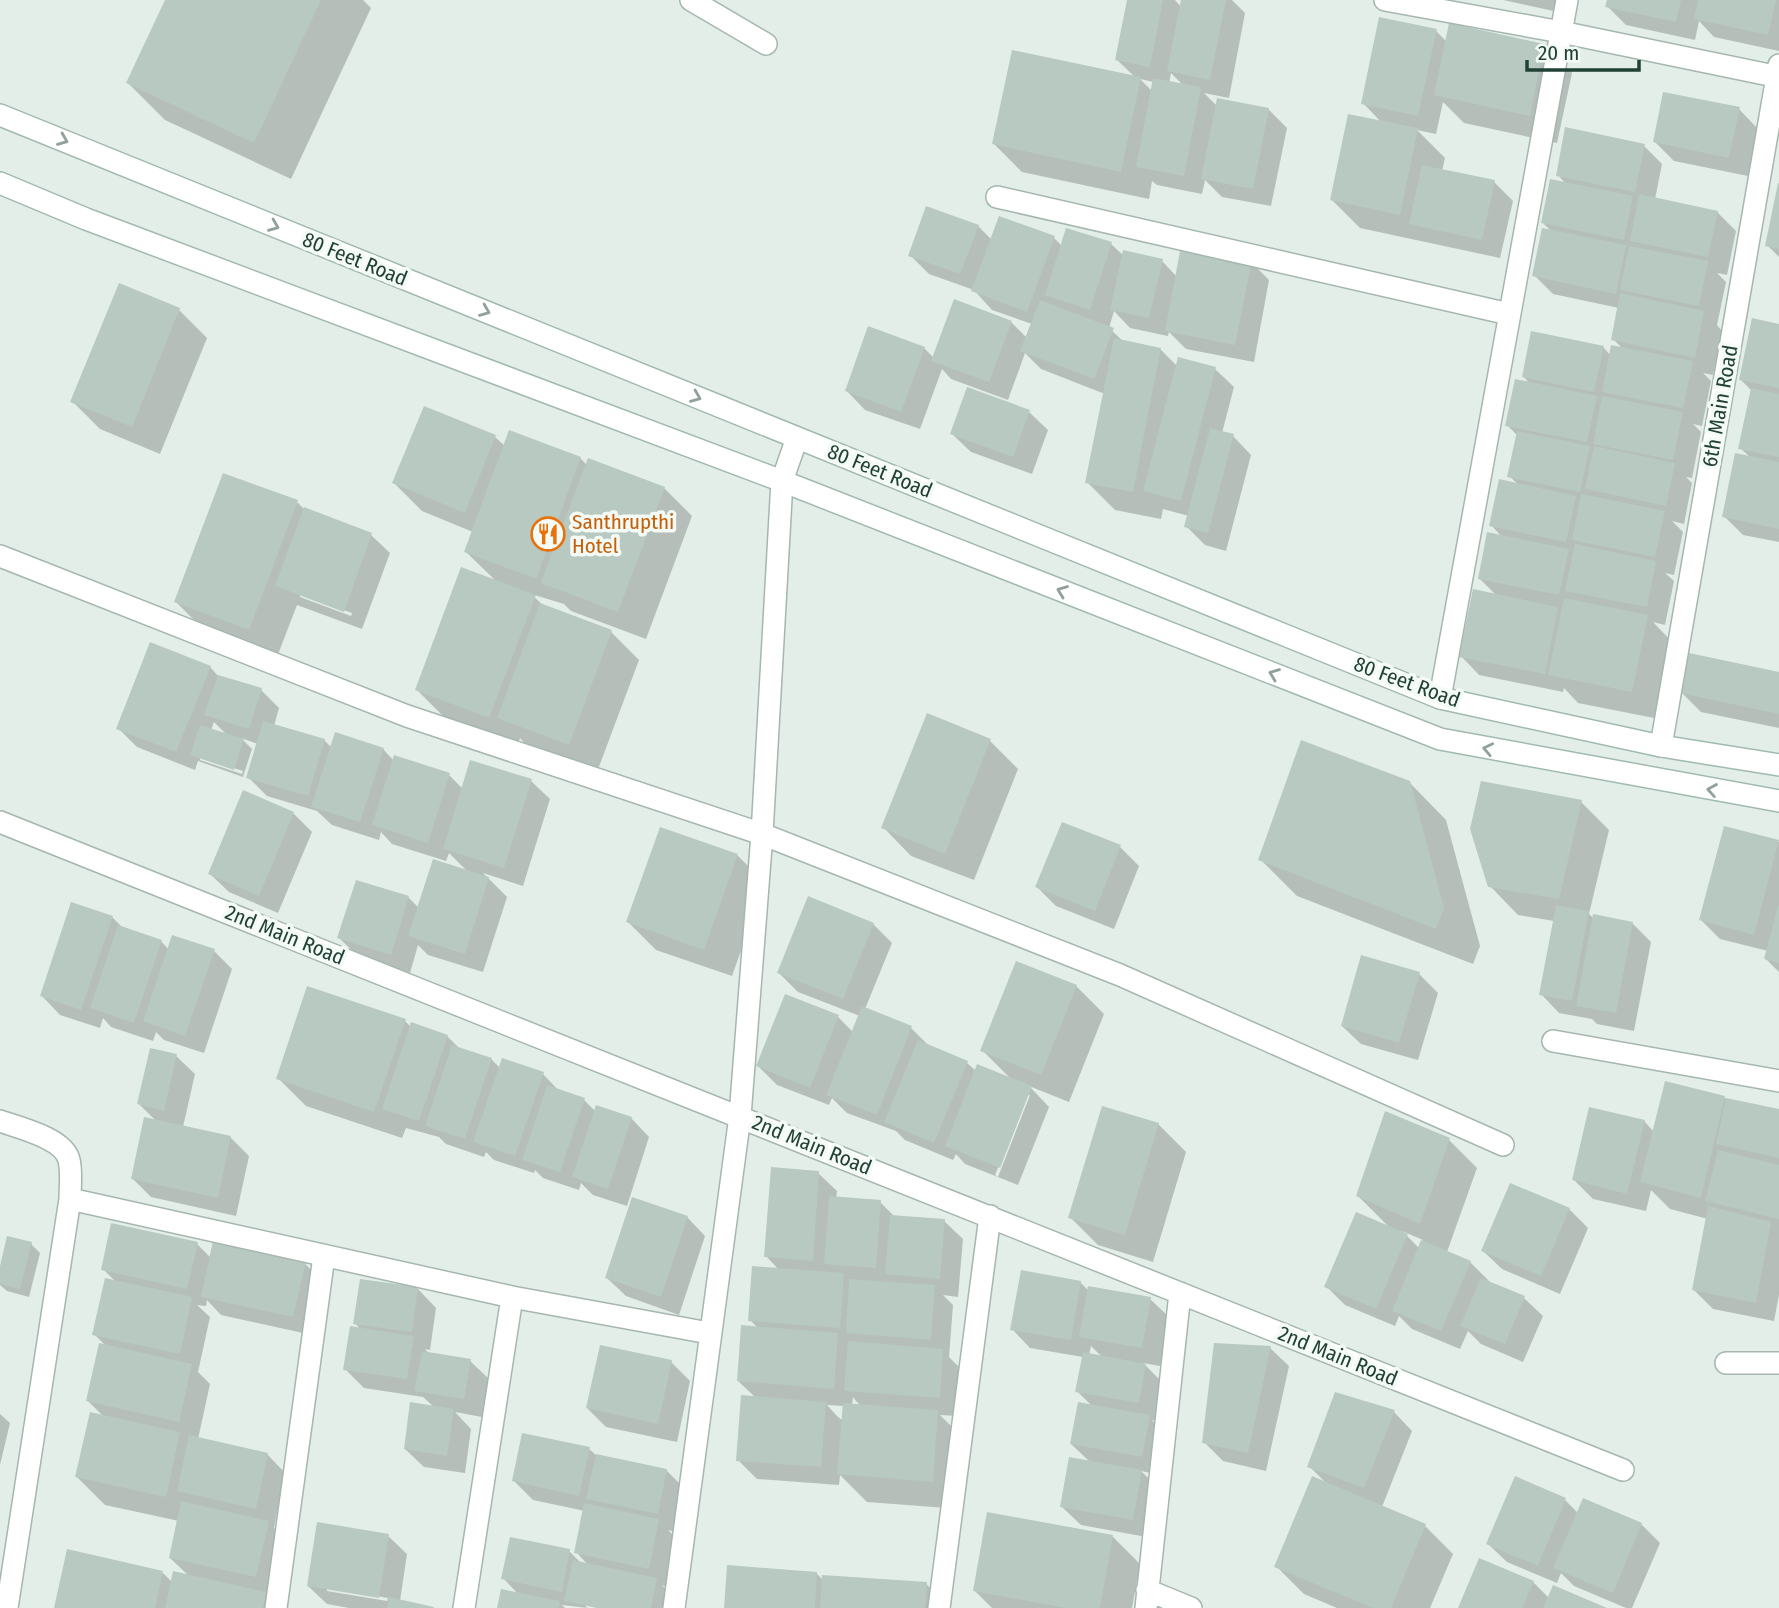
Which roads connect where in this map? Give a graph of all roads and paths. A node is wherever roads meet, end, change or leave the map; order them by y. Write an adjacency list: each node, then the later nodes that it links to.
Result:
1 (691, 0): 5 (street)
2 (1385, 0): 4 (street)
3 (1567, 0): 4 (street)
4 (1561, 32): 6 (street); 10 (street)
5 (766, 44)
6 (1778, 73): 15 (street, 6th Main Road)
7 (0, 115): 11 (street, 80 Feet Road, one-way to 11)
8 (0, 183): 12 (street, 80 Feet Road)
9 (997, 197): 10 (street)
10 (1509, 314): 14 (street)
11 (797, 438): 12 (street); 14 (street, 80 Feet Road)
12 (782, 481): 17 (street, 80 Feet Road, one-way to 12); 19 (street)
13 (0, 556): 19 (street)
14 (1440, 698): 15 (street, 80 Feet Road)
15 (1661, 747): 16 (street, 80 Feet Road)
16 (1779, 765)
17 (1779, 801)
18 (0, 822): 22 (street, 2nd Main Road)
19 (762, 834): 22 (street); 24 (street)
20 (1553, 1041): 21 (street)
21 (1779, 1081)
22 (740, 1116): 26 (street, 2nd Main Road); 30 (street)
23 (0, 1121): 25 (street)
24 (1503, 1145)
25 (70, 1199): 27 (street); 34 (street)
26 (990, 1216): 28 (street, 2nd Main Road); 40 (street)
27 (324, 1256): 29 (street); 37 (street)
28 (1180, 1293): 33 (street, 2nd Main Road); 35 (street)
29 (512, 1297): 30 (street); 38 (street)
30 (709, 1333): 39 (street)
31 (1726, 1363): 32 (street)
32 (1779, 1363)
33 (1623, 1470)
34 (10, 1522): 36 (street)
35 (1146, 1599): 41 (street)
36 (7, 1608)
37 (276, 1608)
38 (464, 1608)
39 (674, 1608)
40 (939, 1608)
41 (1191, 1608)

